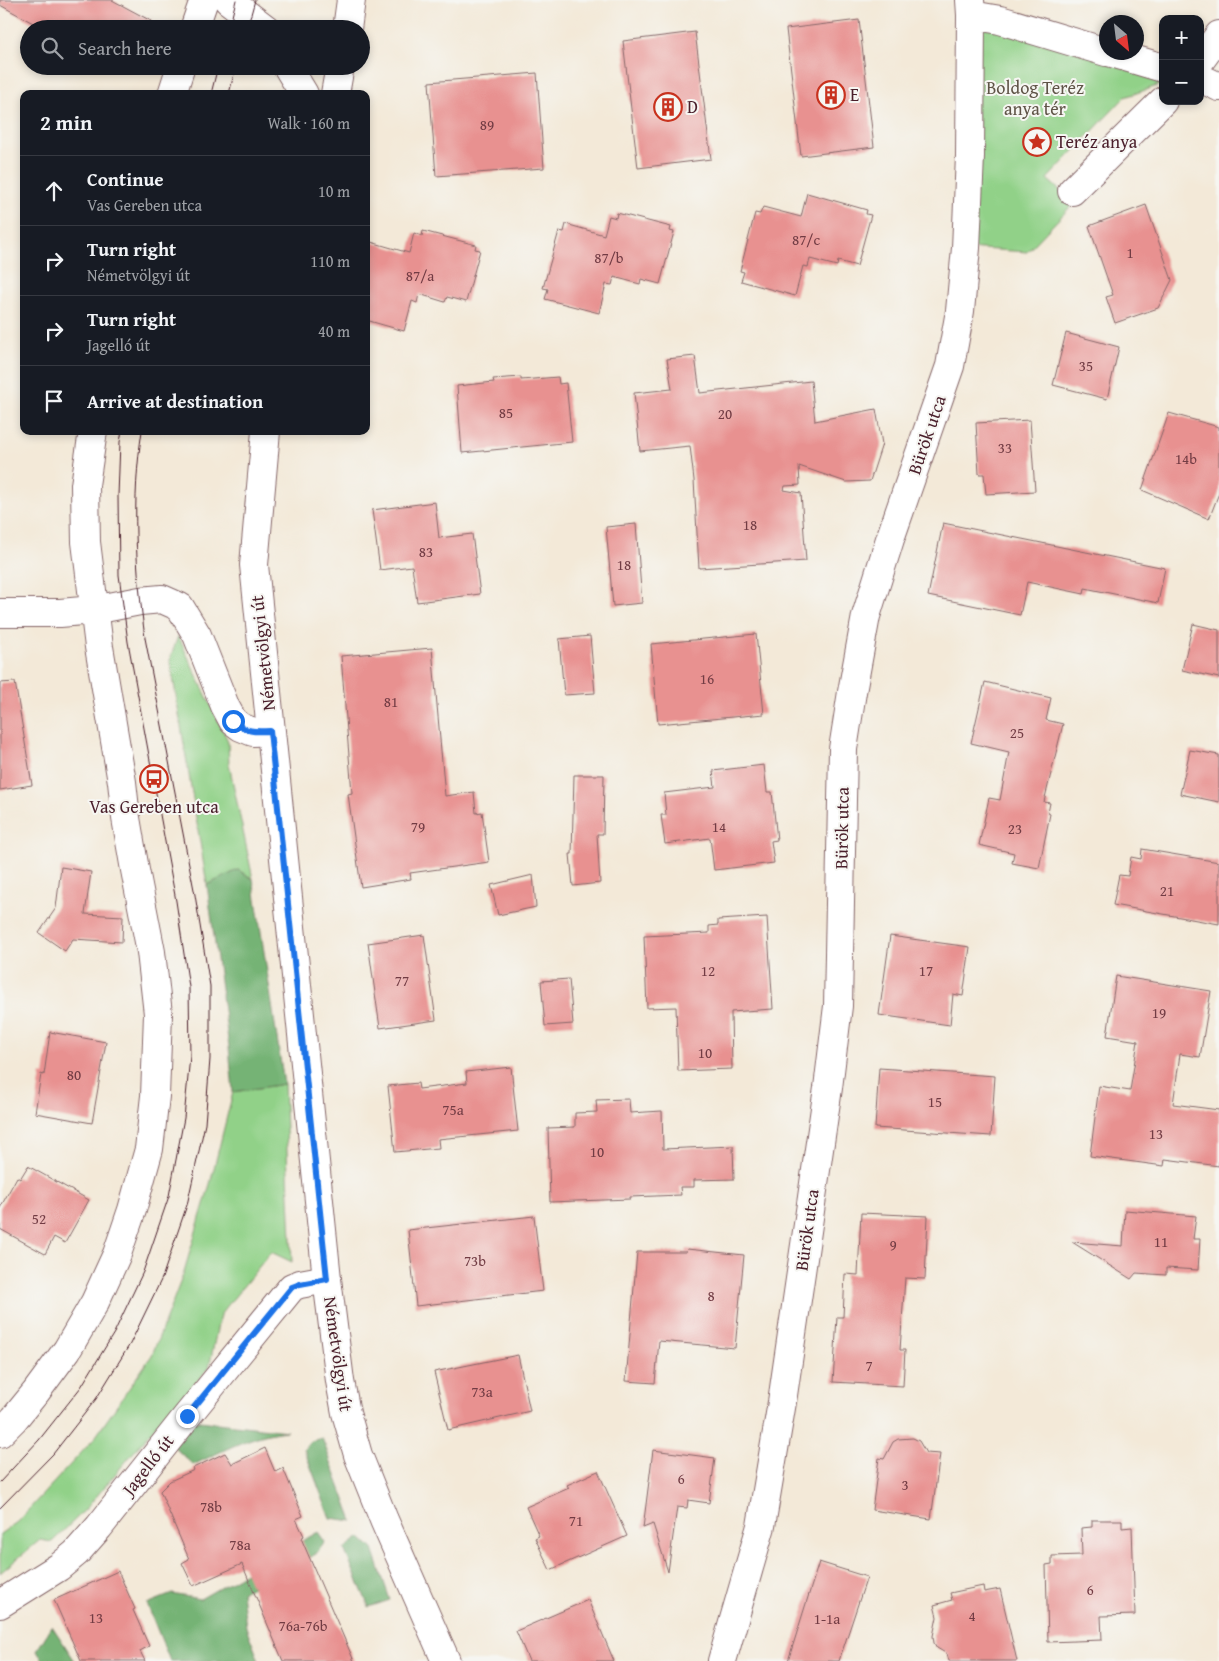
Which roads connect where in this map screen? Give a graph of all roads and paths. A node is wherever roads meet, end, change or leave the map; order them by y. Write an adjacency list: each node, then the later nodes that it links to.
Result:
1 (204, 0): 5 (street)
2 (228, 0): 6 (street)
3 (350, 0): 7 (street)
4 (970, 7): 9 (street); 32 (street, Bürök utca)
5 (197, 20)
6 (254, 20)
7 (348, 20)
8 (1219, 35): 11 (street)
9 (1099, 49)
10 (1136, 60): 12 (street)
11 (1201, 60)
12 (1159, 67)
13 (178, 75): 18 (street)
14 (292, 75): 19 (street)
15 (338, 75): 20 (street)
16 (1204, 80): 17 (street)
17 (1219, 87)
18 (173, 90)
19 (302, 90)
20 (336, 90)
21 (1159, 105): 22 (street)
22 (1072, 191)
23 (92, 435): 25 (street)
24 (266, 435): 27 (street, Németvölgyi út)
25 (94, 610): 26 (street); 27 (street); 29 (street)
26 (0, 613)
27 (270, 731): 28 (street, Németvölgyi út)
28 (327, 1279): 30 (street, Jagelló út); 31 (street, Németvölgyi út)
29 (0, 1433)
30 (0, 1604)
31 (446, 1661)
32 (722, 1661)

